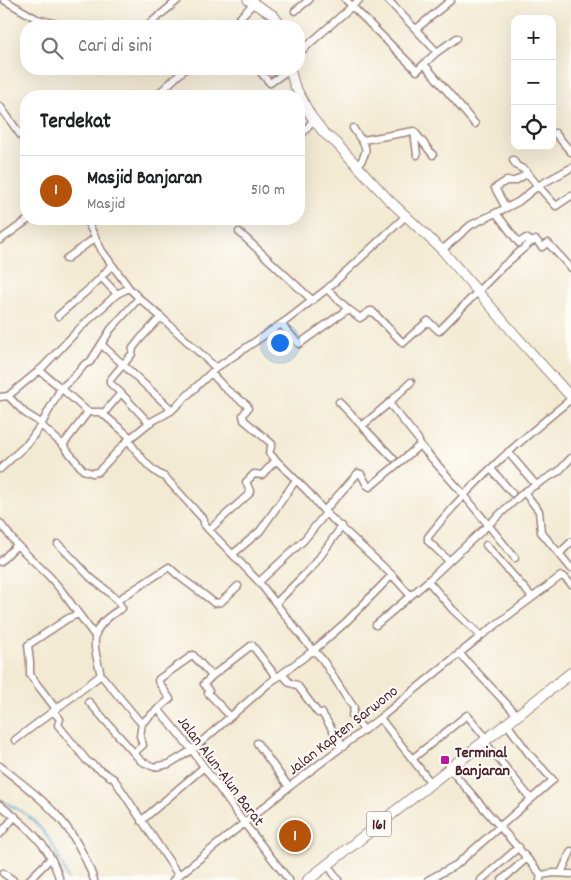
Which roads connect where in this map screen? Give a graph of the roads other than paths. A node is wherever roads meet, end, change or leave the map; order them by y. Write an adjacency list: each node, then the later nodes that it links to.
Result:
1 (4, 0): 11 (street)
2 (178, 0): 12 (street)
3 (309, 0): 10 (street)
4 (346, 0): 9 (street)
5 (359, 0): 9 (street)
6 (388, 0): 15 (street)
7 (451, 0): 15 (street)
8 (251, 1): 13 (street); 14 (street)
9 (352, 6): 17 (street); 19 (street)
10 (295, 11)
11 (40, 20)
12 (154, 20)
13 (237, 20)
14 (277, 20)
15 (416, 29): 18 (street)
16 (457, 38): 18 (street)
17 (305, 47)
18 (437, 52): 19 (street)
19 (424, 64): 29 (street)
20 (178, 75): 24 (street)
21 (264, 75): 22 (street)
22 (281, 75)
23 (292, 75): 25 (street)
24 (162, 90)
25 (297, 90)
26 (305, 103): 28 (street)
27 (0, 106): 34 (street)
28 (314, 119): 31 (street); 40 (street)
29 (475, 124)
30 (353, 128): 35 (street)
31 (305, 130)
32 (414, 132): 35 (street); 37 (street); 38 (street)
33 (556, 133): 36 (street)
34 (20, 134)
35 (363, 140): 40 (street)
36 (571, 152)
37 (417, 155)
38 (433, 155)
39 (513, 160): 42 (street)
40 (358, 166): 47 (street)
41 (571, 168): 43 (street)
42 (528, 174): 43 (street); 45 (street)
43 (538, 186): 44 (street); 45 (street)
44 (571, 196)
45 (506, 208): 46 (street)
46 (496, 213): 53 (street); 54 (street)
47 (407, 215): 54 (street); 60 (street)
48 (21, 225): 52 (street)
49 (89, 225): 51 (street)
50 (240, 232): 64 (street)
51 (95, 238): 55 (street); 56 (street)
52 (0, 240)
53 (531, 242): 57 (street); 61 (street)
54 (442, 250): 61 (street)
55 (66, 259)
56 (111, 265): 58 (street); 59 (street)
57 (571, 268)
58 (102, 278): 62 (street); 66 (street)
59 (129, 288): 62 (street); 63 (street)
60 (326, 289): 64 (street); 65 (street)
61 (478, 293): 65 (street); 78 (street)
62 (117, 294): 71 (street)
63 (139, 298): 67 (street); 69 (street)
64 (312, 300): 68 (street)
65 (348, 309): 68 (street)
66 (58, 316)
67 (161, 317): 70 (street); 72 (street)
68 (281, 324): 72 (street)
69 (102, 345): 70 (street); 74 (street)
70 (123, 364): 75 (street); 81 (street)
71 (39, 370): 74 (street); 77 (street)
72 (214, 371): 81 (street); 93 (street)
73 (411, 382): 80 (street)
74 (61, 388): 82 (street); 85 (street)
75 (121, 393): 83 (street); 84 (street)
76 (0, 396): 77 (street)
77 (8, 396): 85 (street)
78 (571, 398): 90 (street)
79 (339, 402): 86 (street)
80 (389, 403): 86 (street); 89 (street)
81 (172, 410): 84 (street)
82 (88, 412): 83 (street); 88 (street)
83 (103, 414): 87 (street)
84 (149, 423): 87 (street)
85 (41, 424): 88 (street); 95 (street)
86 (362, 426): 91 (street)
87 (129, 438): 88 (street); 105 (street)
88 (63, 445)
89 (420, 445): 100 (street); 101 (street)
90 (508, 452): 94 (street); 97 (street)
91 (393, 458)
92 (571, 458): 97 (street)
93 (276, 460): 96 (street); 105 (street)
94 (491, 469): 99 (street); 100 (street)
95 (0, 470)
96 (296, 480): 101 (street); 111 (street)
97 (536, 485): 98 (street)
98 (524, 492): 104 (street); 110 (street)
99 (512, 493)
100 (464, 495): 104 (street); 113 (street)
101 (325, 512): 103 (street); 118 (street)
102 (0, 523): 108 (street)
103 (342, 526): 116 (street); 124 (street)
104 (489, 526): 112 (street); 113 (street)
105 (209, 530): 111 (street)
106 (571, 542): 110 (street)
107 (58, 544): 123 (street)
108 (17, 545): 114 (street); 125 (street)
109 (486, 545): 122 (street)
110 (560, 553): 115 (street)
111 (234, 554): 118 (street)
112 (515, 558)
113 (449, 561): 117 (street)
114 (0, 562)
115 (571, 568)
116 (392, 575): 121 (street); 129 (street)
117 (428, 581): 121 (street); 128 (street)
118 (259, 582): 124 (street)
119 (571, 584): 122 (street, Jalan Kapten Sarwono)
120 (238, 586): 123 (street)
121 (410, 596): 126 (street)
122 (530, 598): 128 (street, Jalan Kapten Sarwono)
123 (118, 600): 127 (street)
124 (276, 602): 129 (street)
125 (78, 614): 127 (street); 137 (street)
126 (376, 625)
127 (95, 636): 132 (street)
128 (480, 636): 130 (street, Jalan Kapten Sarwono)
129 (314, 650): 134 (street); 143 (street)
130 (459, 653): 138 (street); 140 (street, Jalan Kapten Sarwono)
131 (571, 673): 138 (main road, 161)
132 (101, 675): 137 (street); 141 (street)
133 (212, 676): 134 (street); 136 (street); 139 (street)
134 (280, 676): 139 (street); 147 (street)
135 (89, 702): 149 (street)
136 (158, 709): 141 (street, Jalan Alun-Alun Barat); 148 (street, Jalan Alun-Alun Barat)
137 (54, 710): 144 (street); 159 (street)
138 (516, 715): 142 (main road, 161)
139 (230, 716): 148 (street)
140 (380, 718): 143 (street, Jalan Kapten Sarwono); 150 (street)
141 (142, 723): 149 (street)
142 (507, 724): 145 (main road, 161); 156 (street)
143 (364, 730): 147 (street, Jalan Kapten Sarwono)
144 (16, 740)
145 (486, 740): 150 (street); 153 (main road, 161); 156 (street)
146 (257, 743): 155 (street)
147 (343, 746): 155 (street, Jalan Kapten Sarwono)
148 (192, 750): 149 (street); 152 (street, Jalan Alun-Alun Barat)
149 (134, 753)
150 (412, 759): 154 (street)
151 (0, 766): 176 (street)
152 (204, 766): 159 (street); 160 (street, Jalan Alun-Alun Barat)
153 (450, 768): 154 (main road, 161); 161 (street)
154 (431, 783): 167 (main road, 161)
155 (289, 787): 160 (street, Jalan Kapten Sarwono)
156 (531, 798): 161 (street)
157 (0, 805): 158 (street)
158 (15, 816): 162 (street); 165 (street)
159 (141, 820): 172 (street)
160 (244, 822): 172 (street, Jalan Kapten Sarwono); 177 (street, Jalan Alun-Alun Barat)
161 (500, 826): 163 (street); 180 (street)
162 (0, 834)
163 (519, 848): 166 (street); 181 (street)
164 (571, 851): 168 (street)
165 (51, 858): 174 (street); 175 (street)
166 (527, 858): 171 (street); 182 (street)
167 (328, 865): 178 (main road, 161); 179 (street)
168 (561, 872): 170 (street); 171 (street)
169 (3, 873): 173 (street)
170 (571, 874)
171 (541, 877)
172 (175, 879)
173 (13, 880)
174 (28, 880)
175 (60, 880)
176 (94, 880)
177 (289, 880)
178 (308, 880)
179 (338, 880)
180 (428, 880)
181 (481, 880)
182 (502, 880)

